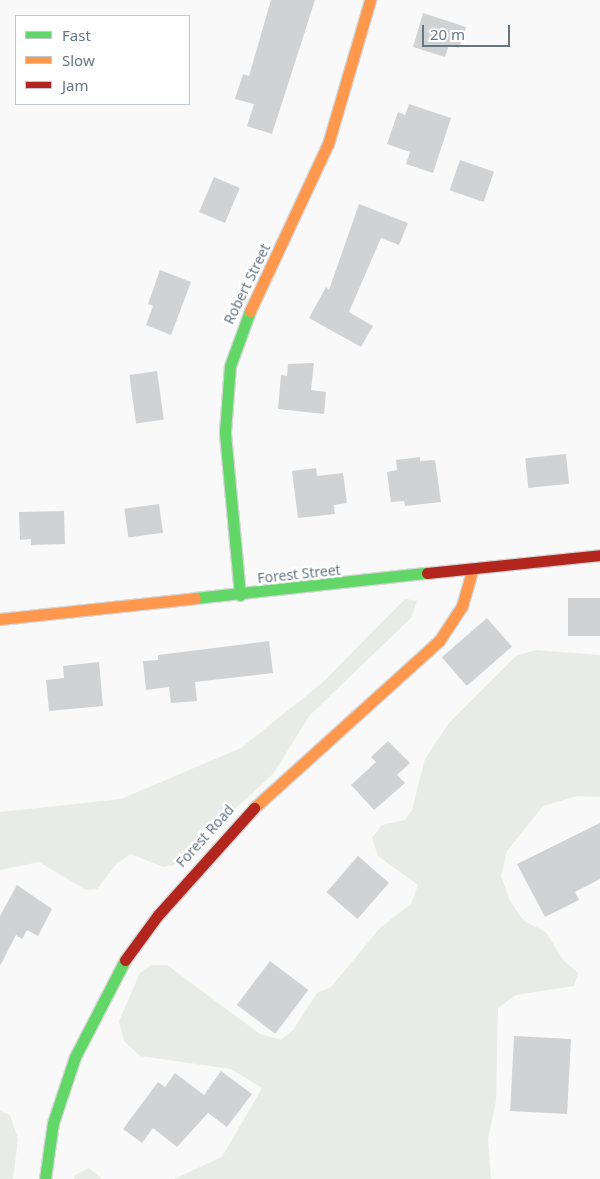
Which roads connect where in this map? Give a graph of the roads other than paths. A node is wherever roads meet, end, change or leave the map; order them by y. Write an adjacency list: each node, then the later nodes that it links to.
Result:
1 (370, 0): 4 (street, Robert Street)
2 (600, 555): 3 (street, Forest Street)
3 (472, 570): 4 (street, Forest Street); 6 (street, Forest Road)
4 (240, 595): 5 (street, Forest Street)
5 (0, 620)
6 (44, 1179)

